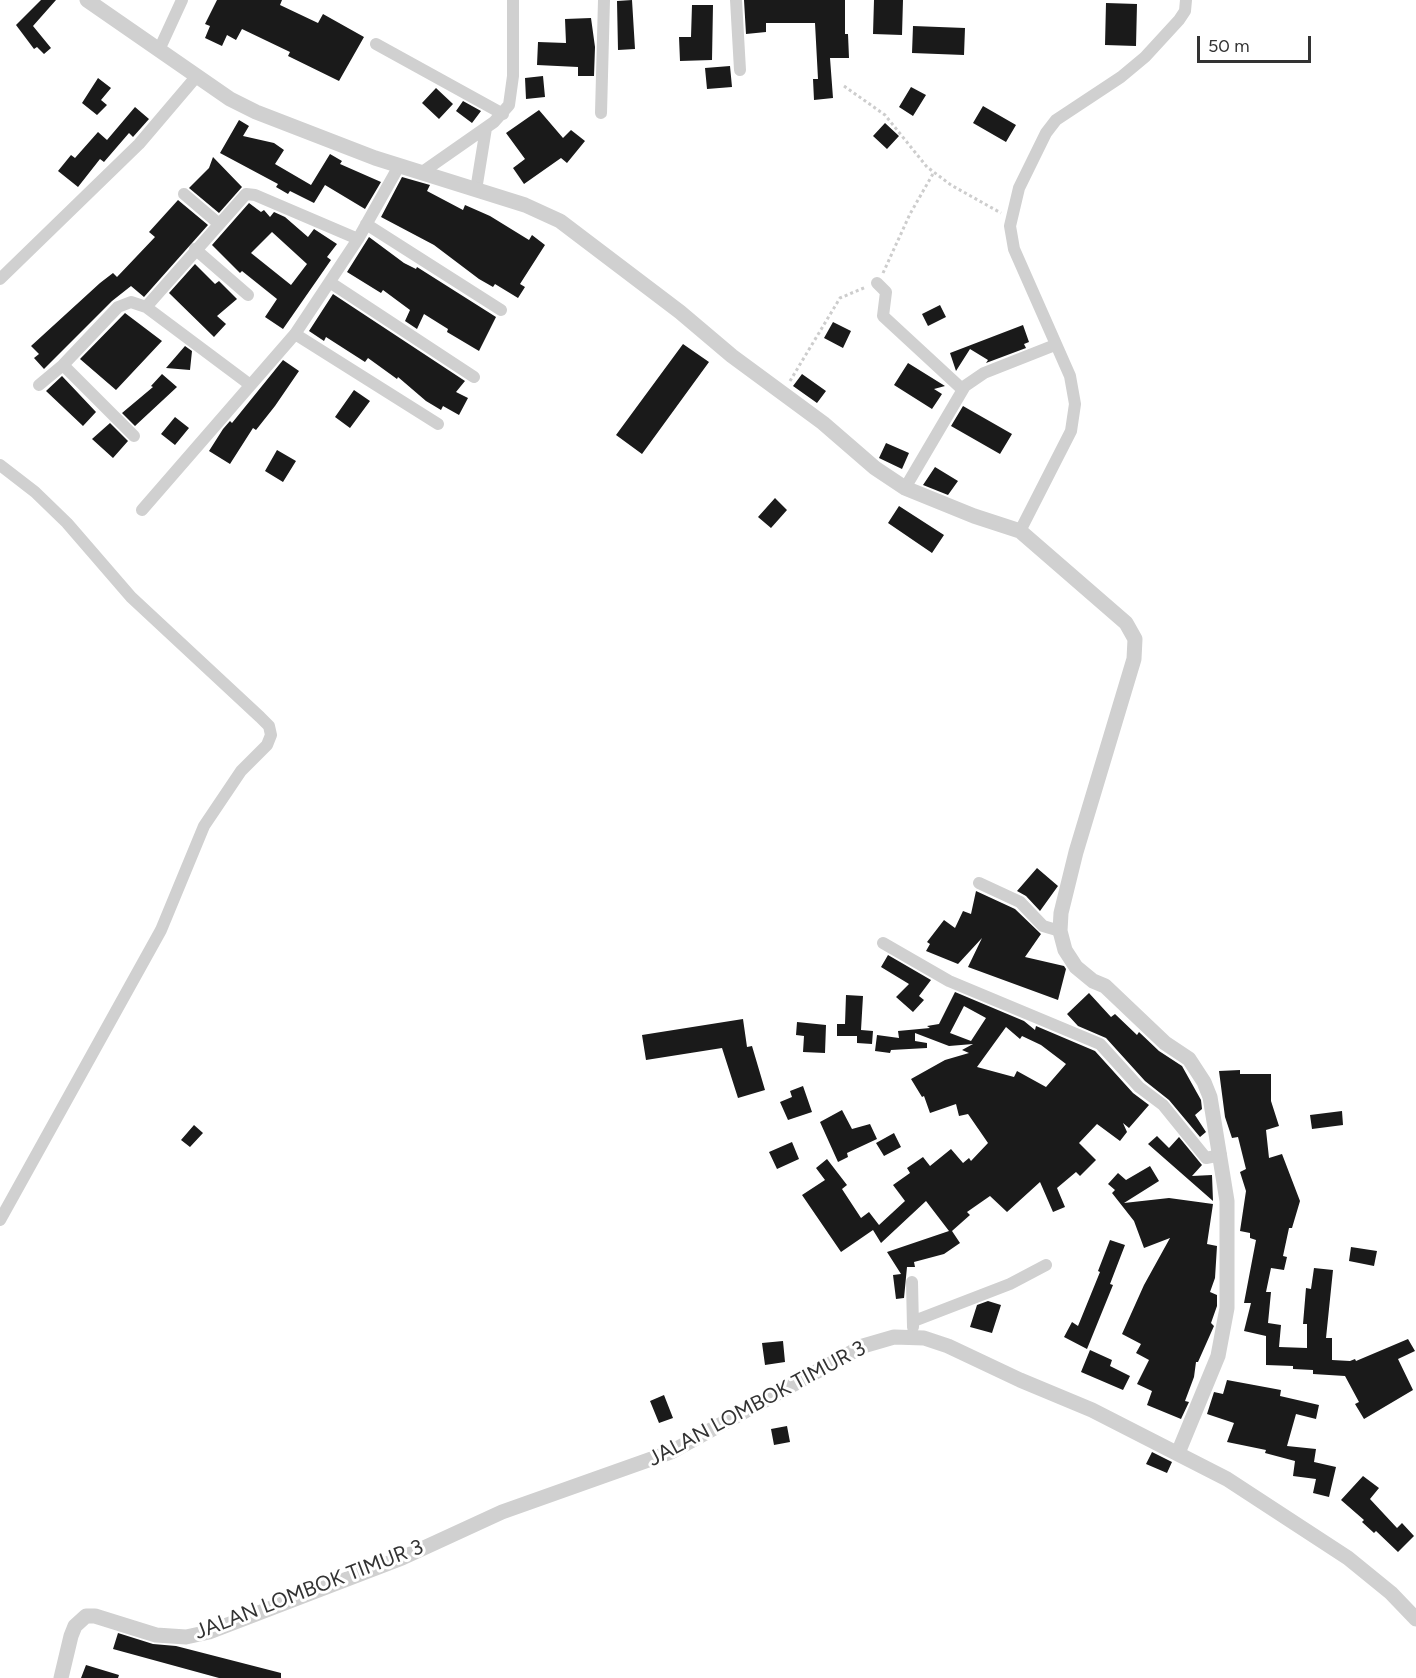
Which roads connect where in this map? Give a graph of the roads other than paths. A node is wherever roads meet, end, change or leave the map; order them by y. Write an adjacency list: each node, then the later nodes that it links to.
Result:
1 (87, 0): 8 (street)
2 (182, 0): 8 (street)
3 (513, 0): 12 (street)
4 (604, 0): 11 (street)
5 (736, 0): 9 (street)
6 (1186, 0): 29 (street)
7 (376, 44): 12 (street)
8 (159, 50): 10 (street)
9 (740, 69)
10 (196, 77): 14 (street); 22 (street)
11 (601, 113)
12 (503, 114): 13 (street)
13 (486, 128): 15 (street); 16 (street)
14 (399, 166): 15 (street); 19 (street)
15 (421, 173): 16 (street)
16 (476, 189): 38 (street)
17 (184, 194): 18 (street)
18 (218, 223): 20 (street); 21 (street)
19 (366, 224): 20 (street); 27 (street)
20 (358, 239): 23 (street)
21 (195, 249): 25 (street); 26 (street)
22 (0, 279)
23 (331, 283): 28 (street); 31 (street)
24 (878, 283): 34 (street)
25 (248, 295)
26 (146, 307): 30 (street); 32 (street)
27 (501, 310)
28 (295, 334): 32 (street); 35 (street)
29 (1055, 345): 34 (street); 40 (street)
30 (63, 365): 33 (street); 36 (street)
31 (474, 377)
32 (249, 384): 39 (street)
33 (39, 385)
34 (962, 389): 38 (street)
35 (438, 424)
36 (134, 436)
37 (0, 465): 45 (street)
38 (906, 489): 40 (street)
39 (142, 510)
40 (1020, 531): 42 (street)
41 (979, 883): 42 (street)
42 (1060, 931): 44 (street)
43 (883, 943): 44 (street)
44 (1221, 1155): 50 (street)
45 (0, 1220)
46 (1046, 1265): 48 (street)
47 (912, 1282): 48 (street)
48 (914, 1321): 49 (street)
49 (912, 1337): 50 (street, JALAN LOMBOK TIMUR 3); 52 (street, JALAN LOMBOK TIMUR 3)
50 (1178, 1453): 51 (street, JALAN LOMBOK TIMUR 3)
51 (1416, 1619)
52 (61, 1678)

